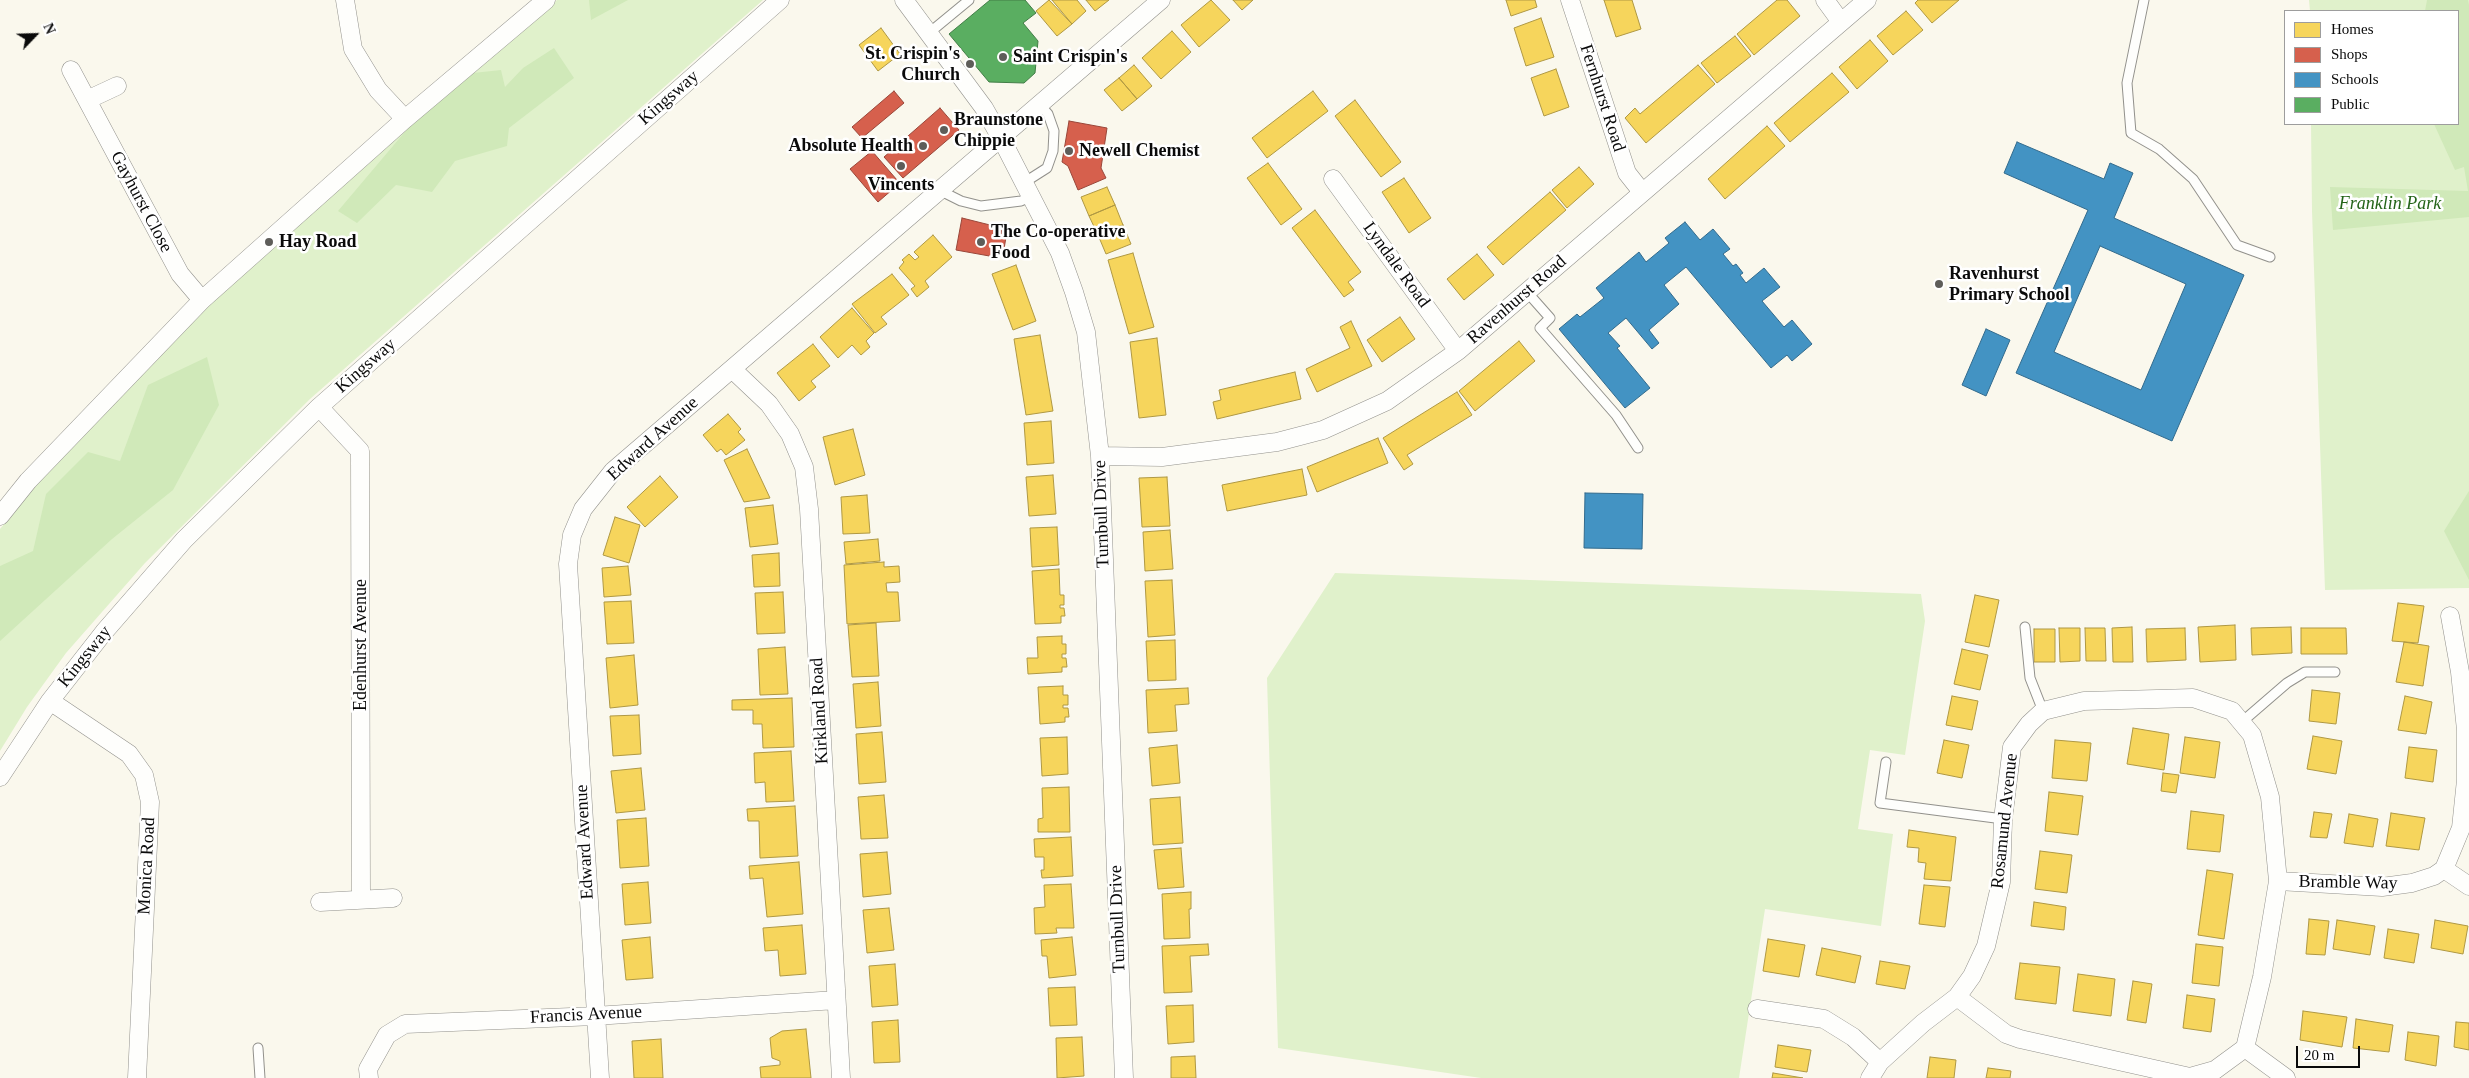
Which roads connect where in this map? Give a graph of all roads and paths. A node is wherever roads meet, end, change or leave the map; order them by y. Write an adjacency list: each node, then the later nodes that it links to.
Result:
1 (345, 0): 17 (street)
2 (546, 0): 17 (street)
3 (780, 0): 28 (street, Kingsway)
4 (904, 0): 12 (street, Turnbull Drive)
5 (969, 0): 12 (lane)
6 (1161, 0): 16 (street, Edward Avenue)
7 (1570, 0): 22 (street, Fernhurst Road)
8 (1826, 0): 11 (street)
9 (1867, 0): 11 (street, Ravenhurst Road)
10 (2144, 0): 23 (lane)
11 (1840, 22): 22 (street, Ravenhurst Road)
12 (929, 33): 18 (street, Turnbull Drive)
13 (71, 70): 15 (street, Gayhurst Close)
14 (117, 86): 15 (street)
15 (87, 100): 25 (street, Gayhurst Close)
16 (1040, 105): 18 (street, Edward Avenue); 20 (lane)
17 (405, 119): 25 (street)
18 (1001, 138): 20 (street, Turnbull Drive); 21 (street, Edward Avenue)
19 (1333, 179): 26 (street, Lyndale Road)
20 (1028, 189): 21 (lane); 30 (street, Turnbull Drive)
21 (940, 191): 27 (street, Edward Avenue)
22 (1642, 192): 24 (street, Ravenhurst Road)
23 (2270, 257)
24 (1527, 292): 26 (street, Ravenhurst Road); 29 (lane)
25 (202, 300): 31 (street)
26 (1458, 351): 30 (street, Ravenhurst Road)
27 (732, 369): 49 (street, Kirkland Road); 51 (street, Edward Avenue)
28 (319, 407): 36 (street, Kingsway); 46 (street, Edenhurst Avenue)
29 (1638, 448)
30 (1100, 456): 60 (street, Turnbull Drive)
31 (0, 516)
32 (2450, 616): 35 (street)
33 (2025, 627): 37 (lane)
34 (2335, 672): 38 (lane)
35 (2464, 672): 42 (street)
36 (50, 701): 40 (street, Kingsway); 55 (street, Monica Road)
37 (2043, 711): 38 (street); 41 (street, Rosamund Avenue)
38 (2243, 721): 43 (street)
39 (1886, 762): 41 (lane)
40 (0, 777)
41 (2003, 819): 48 (street, Rosamund Avenue)
42 (2444, 869): 43 (street, Bramble Way); 44 (street)
43 (2278, 881): 53 (street)
44 (2469, 886)
45 (393, 898): 46 (street)
46 (361, 899): 47 (street)
47 (320, 902)
48 (1957, 996): 53 (street); 54 (street, Rosamund Avenue)
49 (836, 1000): 51 (street, Francis Avenue); 59 (street, Kirkland Road)
50 (1757, 1009): 54 (street)
51 (596, 1016): 57 (street, Francis Avenue); 58 (street, Edward Avenue)
52 (258, 1048): 56 (lane)
53 (2245, 1048): 62 (street)
54 (1880, 1062): 61 (street, Rosamund Avenue)
55 (137, 1078)
56 (260, 1078)
57 (369, 1078)
58 (600, 1078)
59 (841, 1078)
60 (1124, 1078)
61 (1870, 1078)
62 (2286, 1078)

